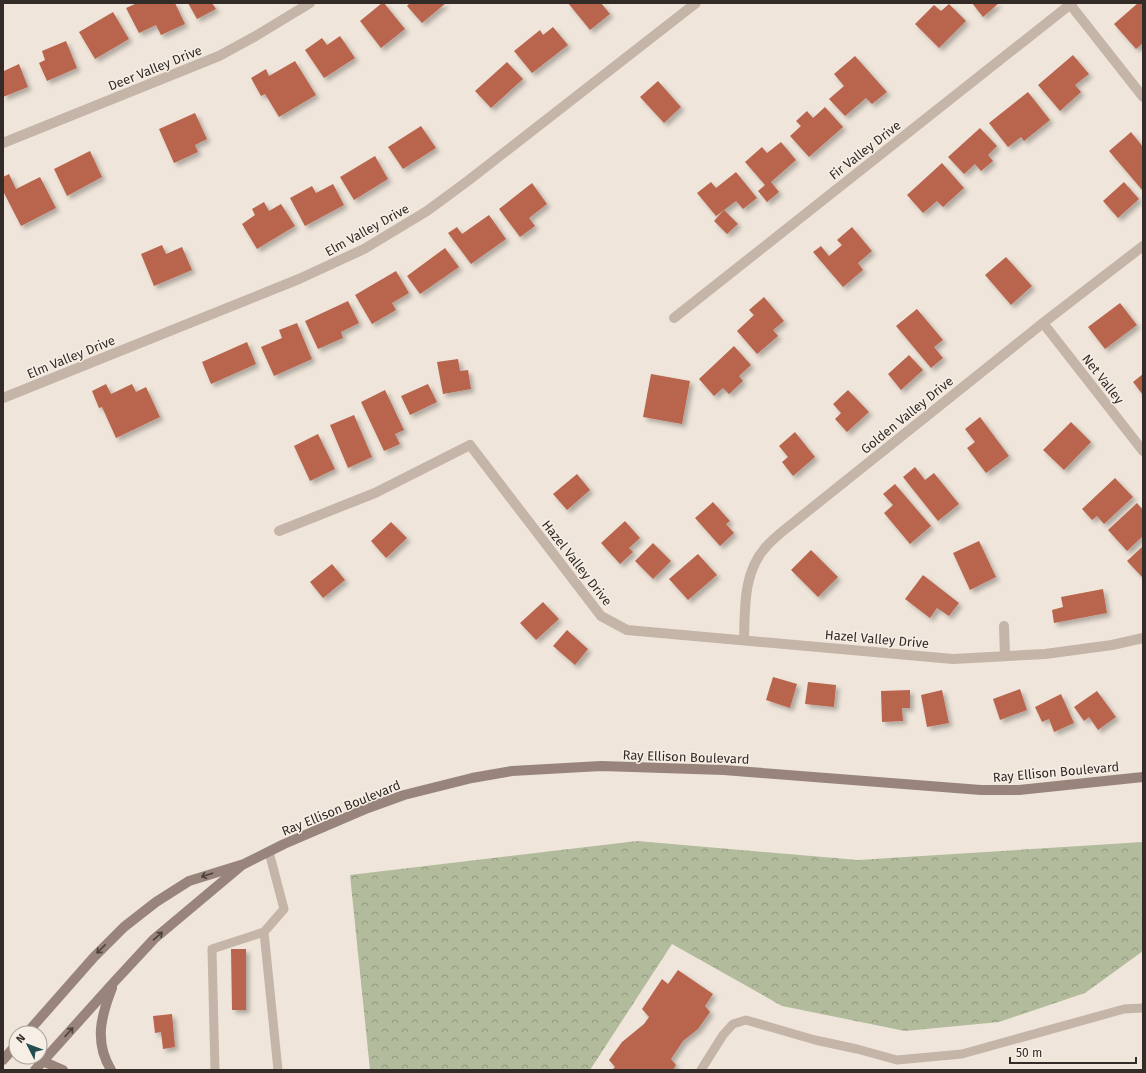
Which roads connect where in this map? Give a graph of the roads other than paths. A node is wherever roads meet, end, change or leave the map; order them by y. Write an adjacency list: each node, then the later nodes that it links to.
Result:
1 (310, 3): 5 (street, Deer Valley Drive)
2 (696, 3): 9 (street, Elm Valley Drive)
3 (1070, 3): 4 (street); 7 (street, Fir Valley Drive)
4 (1143, 97)
5 (3, 143)
6 (1143, 246): 8 (street, Golden Valley Drive)
7 (674, 318)
8 (1043, 323): 10 (street, Net Valley); 14 (street, Golden Valley Drive)
9 (3, 398)
10 (1143, 451)
11 (279, 531): 14 (street, Hazel Valley Drive)
12 (1004, 626): 15 (street)
13 (1143, 638): 15 (street, Hazel Valley Drive)
14 (744, 640): 15 (street, Hazel Valley Drive)
15 (1005, 656)
16 (1143, 777): 17 (main road, Ray Ellison Boulevard)
17 (269, 852): 18 (main road, Ray Ellison Boulevard); 19 (lane)
18 (244, 864): 20 (main road, Ray Ellison Boulevard, one-way to 18); 22 (main road, Ray Ellison Boulevard, one-way to 22)
19 (264, 932): 28 (lane); 29 (lane)
20 (115, 981): 23 (main road, Ray Ellison Boulevard, one-way to 20); 27 (main road)
21 (1143, 1008): 24 (lane)
22 (34, 1025)
23 (48, 1055)
24 (897, 1060): 30 (lane); 31 (lane)
25 (48, 1062): 26 (main road)
26 (63, 1070)
27 (111, 1070)
28 (215, 1070)
29 (278, 1070)
30 (701, 1070)
31 (894, 1070)

